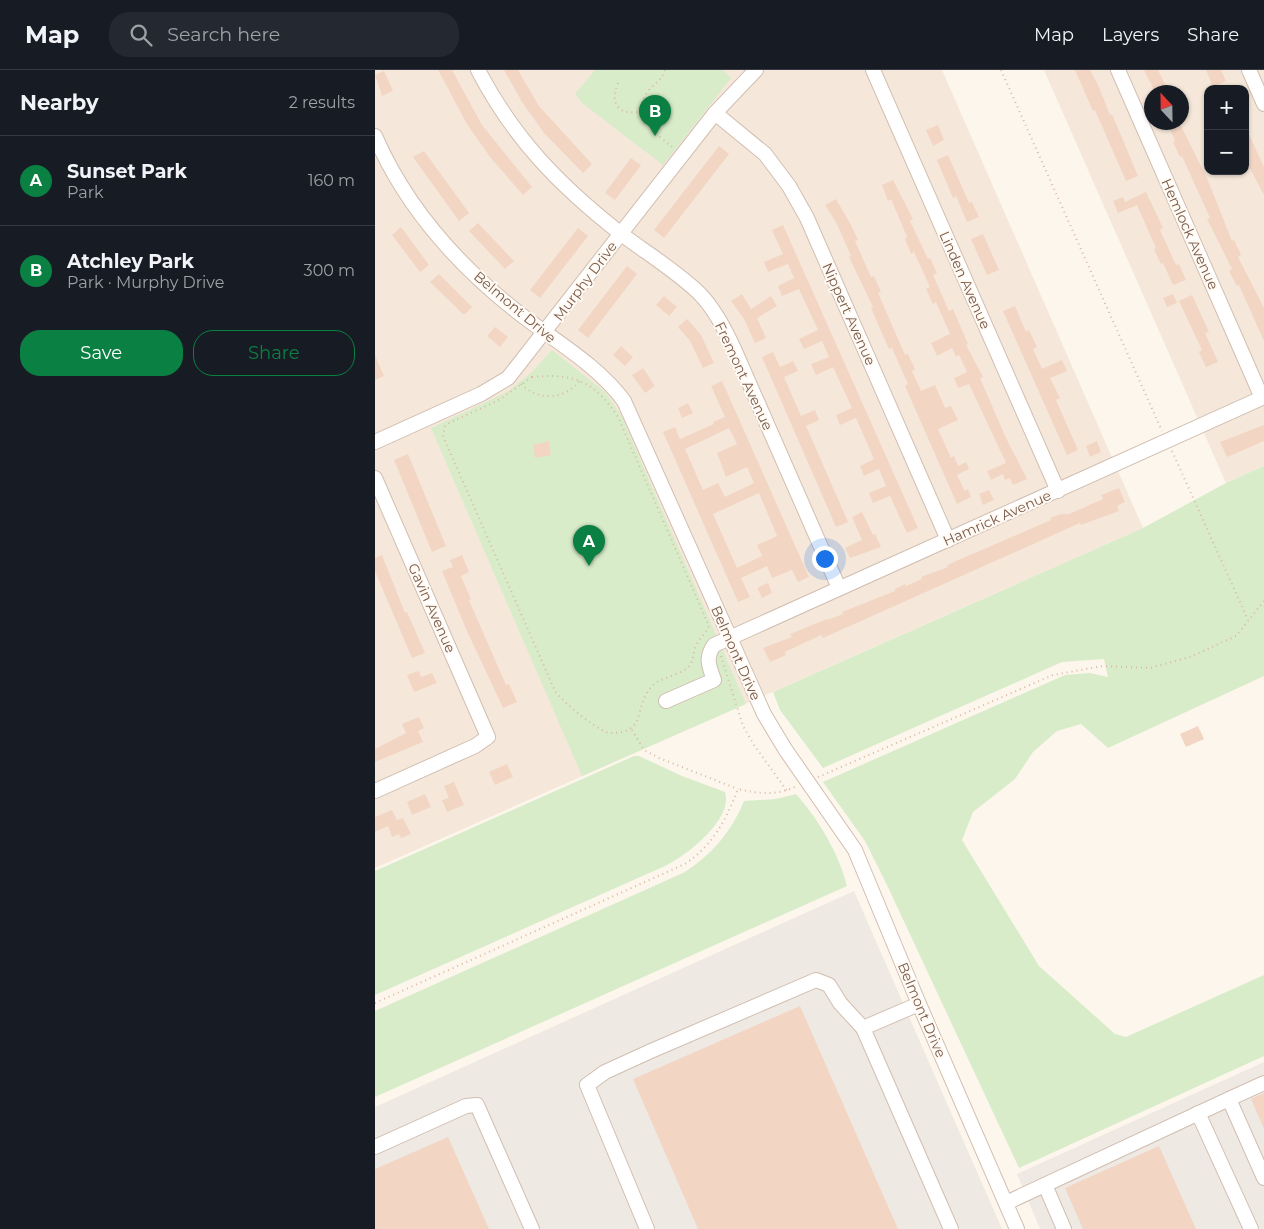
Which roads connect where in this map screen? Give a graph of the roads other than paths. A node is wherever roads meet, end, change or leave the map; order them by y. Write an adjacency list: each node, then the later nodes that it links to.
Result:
1 (478, 70): 9 (street, Fremont Avenue)
2 (873, 70): 14 (street, Linden Avenue)
3 (1117, 70): 11 (street, Hemlock Avenue)
4 (1249, 70): 6 (street)
5 (746, 73): 7 (street, Murphy Drive)
6 (1264, 104)
7 (715, 113): 9 (street, Murphy Drive); 15 (street, Nippert Avenue)
8 (375, 136): 10 (street, Belmont Drive)
9 (621, 234): 10 (street, Murphy Drive); 16 (street, Fremont Avenue)
10 (546, 333): 12 (street, Murphy Drive); 17 (street, Belmont Drive)
11 (1263, 398): 14 (street, Hamrick Avenue)
12 (375, 442)
13 (375, 478): 19 (street, Gavin Avenue)
14 (1058, 490): 15 (street, Hamrick Avenue)
15 (948, 540): 16 (street, Hamrick Avenue)
16 (839, 588): 17 (street, Hamrick Avenue)
17 (730, 638): 18 (street, Hamrick Avenue); 20 (street, Belmont Drive)
18 (666, 702)
19 (375, 791)
20 (919, 1004): 21 (street); 28 (street, Belmont Drive)
21 (863, 1028): 30 (street); 31 (street)
22 (1264, 1083): 23 (street)
23 (1229, 1099): 24 (street); 26 (street)
24 (1198, 1114): 27 (street); 34 (street)
25 (375, 1147): 29 (street)
26 (1264, 1178)
27 (1045, 1184): 28 (street); 33 (street)
28 (1006, 1203): 32 (street, Belmont Drive)
29 (532, 1229)
30 (647, 1229)
31 (951, 1229)
32 (1017, 1229)
33 (1064, 1229)
34 (1251, 1229)

